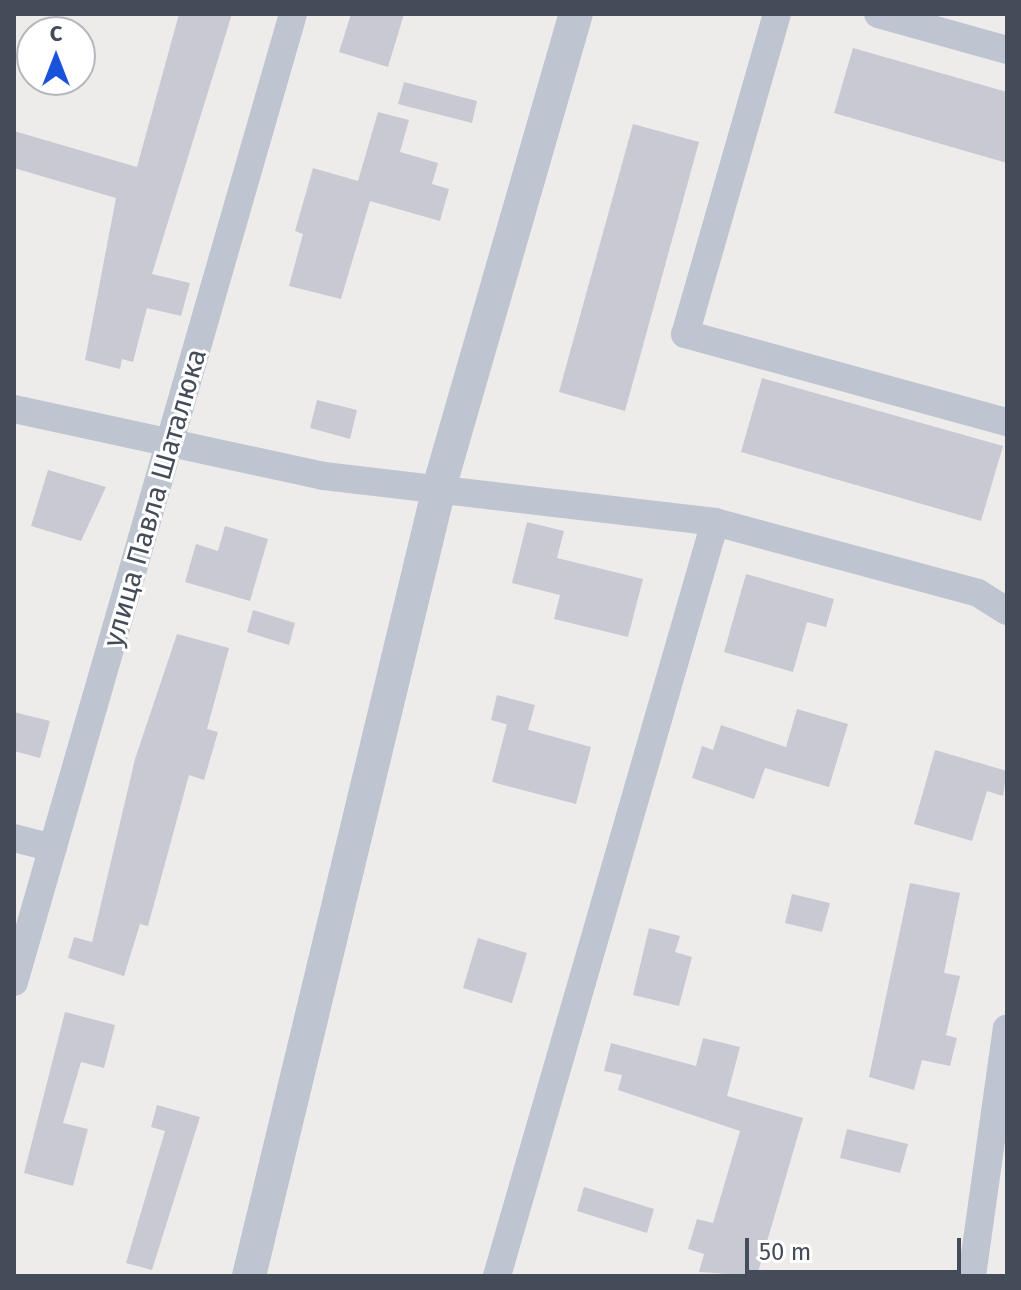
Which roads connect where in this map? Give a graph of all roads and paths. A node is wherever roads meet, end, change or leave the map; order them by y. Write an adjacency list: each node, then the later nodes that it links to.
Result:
1 (293, 14): 8 (street, улица Павла Шаталюка)
2 (576, 14): 9 (street)
3 (777, 14): 7 (street)
4 (878, 14): 5 (street)
5 (1007, 50)
6 (14, 409): 8 (street)
7 (1007, 422)
8 (173, 445): 9 (street); 13 (street, улица Павла Шаталюка)
9 (439, 488): 10 (street); 16 (street)
10 (715, 522): 11 (street); 17 (street)
11 (1007, 611)
12 (14, 838): 13 (street)
13 (53, 848): 14 (street, улица Павла Шаталюка)
14 (14, 982)
15 (1007, 1028): 18 (street)
16 (249, 1276)
17 (497, 1276)
18 (972, 1276)

